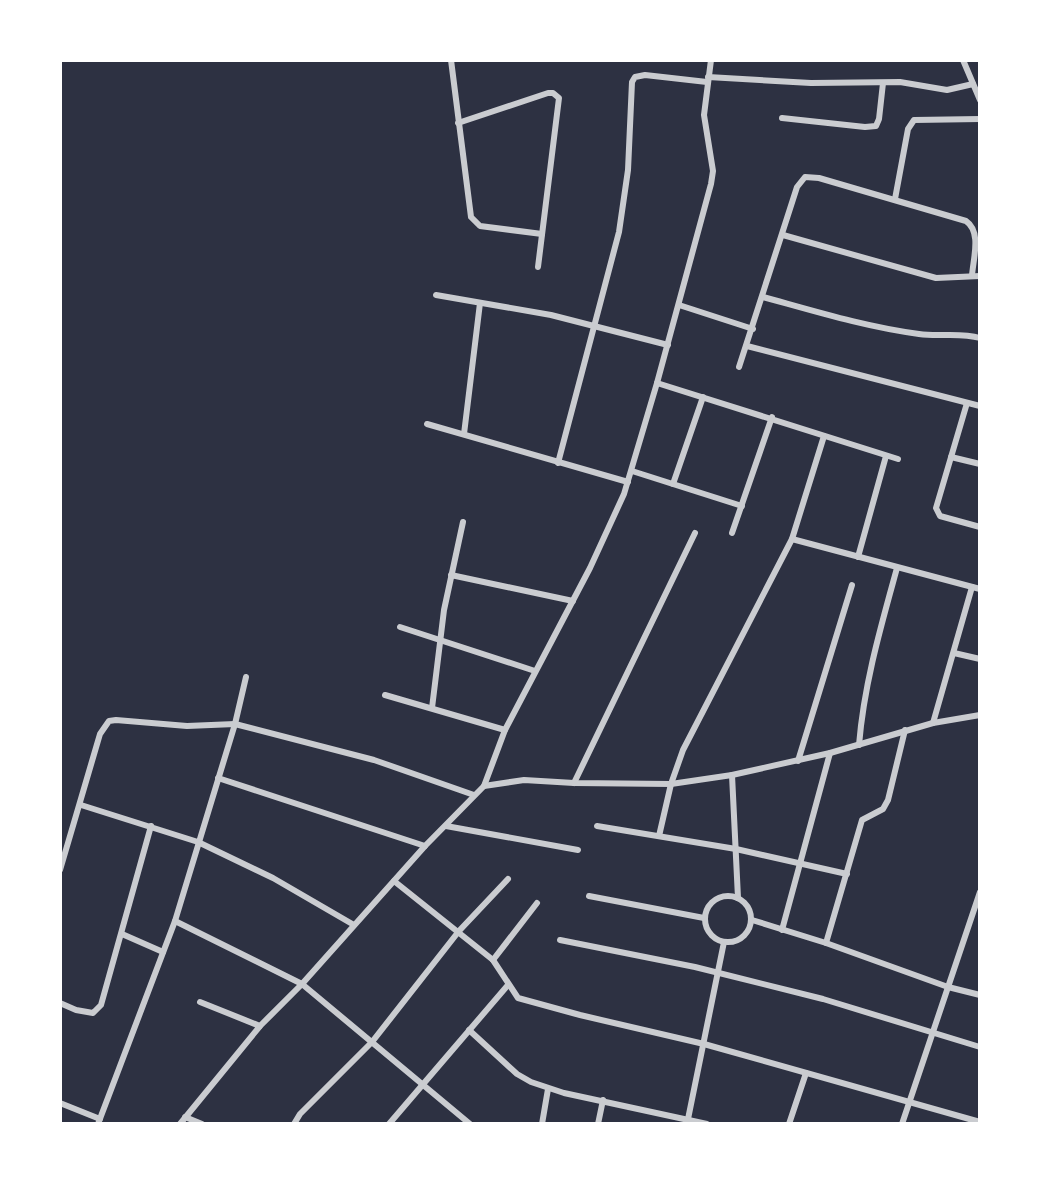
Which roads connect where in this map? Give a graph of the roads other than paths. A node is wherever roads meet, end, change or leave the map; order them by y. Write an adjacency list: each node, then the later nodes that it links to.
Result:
1 (451, 60): 10 (street)
2 (711, 60): 4 (street)
3 (963, 60): 6 (street)
4 (708, 79): 5 (street); 19 (street); 20 (street)
5 (883, 83): 6 (street); 8 (street)
6 (973, 84): 7 (street)
7 (980, 100)
8 (782, 118)
9 (980, 119): 11 (street)
10 (458, 123): 12 (street); 12 (street)
11 (895, 199): 13 (street); 15 (street)
12 (542, 234): 14 (street)
13 (783, 235): 15 (street); 17 (street)
14 (538, 267)
15 (976, 276)
16 (436, 295): 18 (street)
17 (763, 297): 21 (street); 22 (street)
18 (480, 303): 20 (street); 32 (street)
19 (679, 305): 21 (street); 23 (street)
20 (597, 325): 23 (street); 37 (street)
21 (753, 329): 24 (street)
22 (980, 338)
23 (668, 345): 26 (street)
24 (747, 346): 25 (street); 28 (street)
25 (739, 367)
26 (657, 383): 27 (street); 39 (street)
27 (703, 397): 30 (street); 41 (street)
28 (967, 403): 29 (street); 35 (street)
29 (980, 406)
30 (772, 417): 33 (street); 42 (street)
31 (427, 424): 32 (street)
32 (464, 434): 37 (street)
33 (824, 436): 34 (street); 47 (street)
34 (886, 456): 36 (street); 48 (street)
35 (951, 457): 38 (street); 44 (street)
36 (898, 459)
37 (558, 463): 40 (street)
38 (980, 464)
39 (632, 471): 40 (street); 41 (street)
40 (628, 482): 53 (street)
41 (673, 484): 42 (street)
42 (742, 506): 46 (street)
43 (463, 522): 50 (street)
44 (980, 527)
45 (695, 533): 72 (street)
46 (732, 533)
47 (792, 539): 48 (street); 73 (street)
48 (858, 557): 49 (street)
49 (897, 568): 52 (street); 67 (street)
50 (451, 575): 53 (street); 55 (street)
51 (852, 585): 69 (street)
52 (976, 588): 56 (street)
53 (573, 601): 58 (street)
54 (400, 627): 55 (street)
55 (442, 642): 58 (street); 61 (street)
56 (954, 653): 57 (street); 63 (street)
57 (980, 659)
58 (535, 671): 65 (street)
59 (246, 677): 64 (street)
60 (385, 695): 61 (street)
61 (432, 708): 65 (street)
62 (980, 715): 63 (street)
63 (933, 723): 66 (street)
64 (235, 724): 71 (street); 75 (street); 76 (street)
65 (505, 730): 74 (street)
66 (905, 730): 67 (street); 87 (street)
67 (859, 745): 68 (street)
68 (830, 753): 69 (street); 85 (street)
69 (798, 761): 70 (street)
70 (732, 775): 73 (street); 83 (street)
71 (218, 778): 81 (street); 82 (street)
72 (574, 783): 73 (street); 74 (street)
73 (671, 784): 80 (street)
74 (484, 786): 75 (street)
75 (474, 795): 78 (street)
76 (81, 805): 77 (street); 86 (street)
77 (151, 826): 81 (street); 102 (street)
78 (446, 826): 82 (street); 84 (street)
79 (597, 826): 80 (street)
80 (659, 836): 83 (street)
81 (198, 842): 96 (street); 98 (street)
82 (425, 846): 89 (street)
83 (736, 849): 85 (street); 92 (street)
84 (578, 850)
85 (802, 864): 87 (street); 100 (street)
86 (60, 870)
87 (847, 874): 105 (street)
88 (508, 879): 101 (street)
89 (394, 881): 98 (street); 101 (street)
90 (980, 892): 97 (street)
91 (589, 896): 94 (street)
92 (738, 898): 94 (street); 95 (street)
93 (537, 903): 107 (street)
94 (704, 918): 104 (street)
95 (752, 920): 100 (street); 104 (street)
96 (175, 921): 106 (street); 109 (street)
97 (969, 923): 99 (street); 111 (street)
98 (354, 925): 109 (street)
99 (980, 927)
100 (782, 930): 105 (street)
101 (459, 931): 107 (street); 118 (street)
102 (122, 934): 106 (street); 114 (street)
103 (560, 940): 108 (street)
104 (724, 942): 108 (street)
105 (826, 943): 111 (street)
106 (163, 952): 129 (street)
107 (493, 960): 110 (street)
108 (719, 974): 117 (street); 119 (street)
109 (302, 984): 115 (street); 118 (street)
110 (508, 985): 116 (street); 119 (street)
111 (948, 987): 112 (street); 117 (street)
112 (980, 995)
113 (200, 1002): 115 (street)
114 (60, 1003)
115 (260, 1026): 127 (street)
116 (469, 1030): 122 (street); 123 (street)
117 (932, 1033): 120 (street); 125 (street)
118 (372, 1042): 122 (street); 132 (street)
119 (704, 1044): 121 (street); 128 (street)
120 (980, 1047)
121 (806, 1073): 125 (street); 138 (street)
122 (423, 1084): 133 (street); 134 (street)
123 (548, 1089): 124 (street); 135 (street)
124 (603, 1100): 128 (street); 136 (street)
125 (909, 1102): 130 (street); 139 (street)
126 (60, 1103): 129 (street)
127 (182, 1120): 131 (street)
128 (687, 1121): 137 (street)
129 (99, 1122)
130 (980, 1122)
131 (202, 1124)
132 (294, 1124)
133 (389, 1124)
134 (470, 1124)
135 (542, 1124)
136 (598, 1124)
137 (707, 1124)
138 (789, 1124)
139 (902, 1124)

